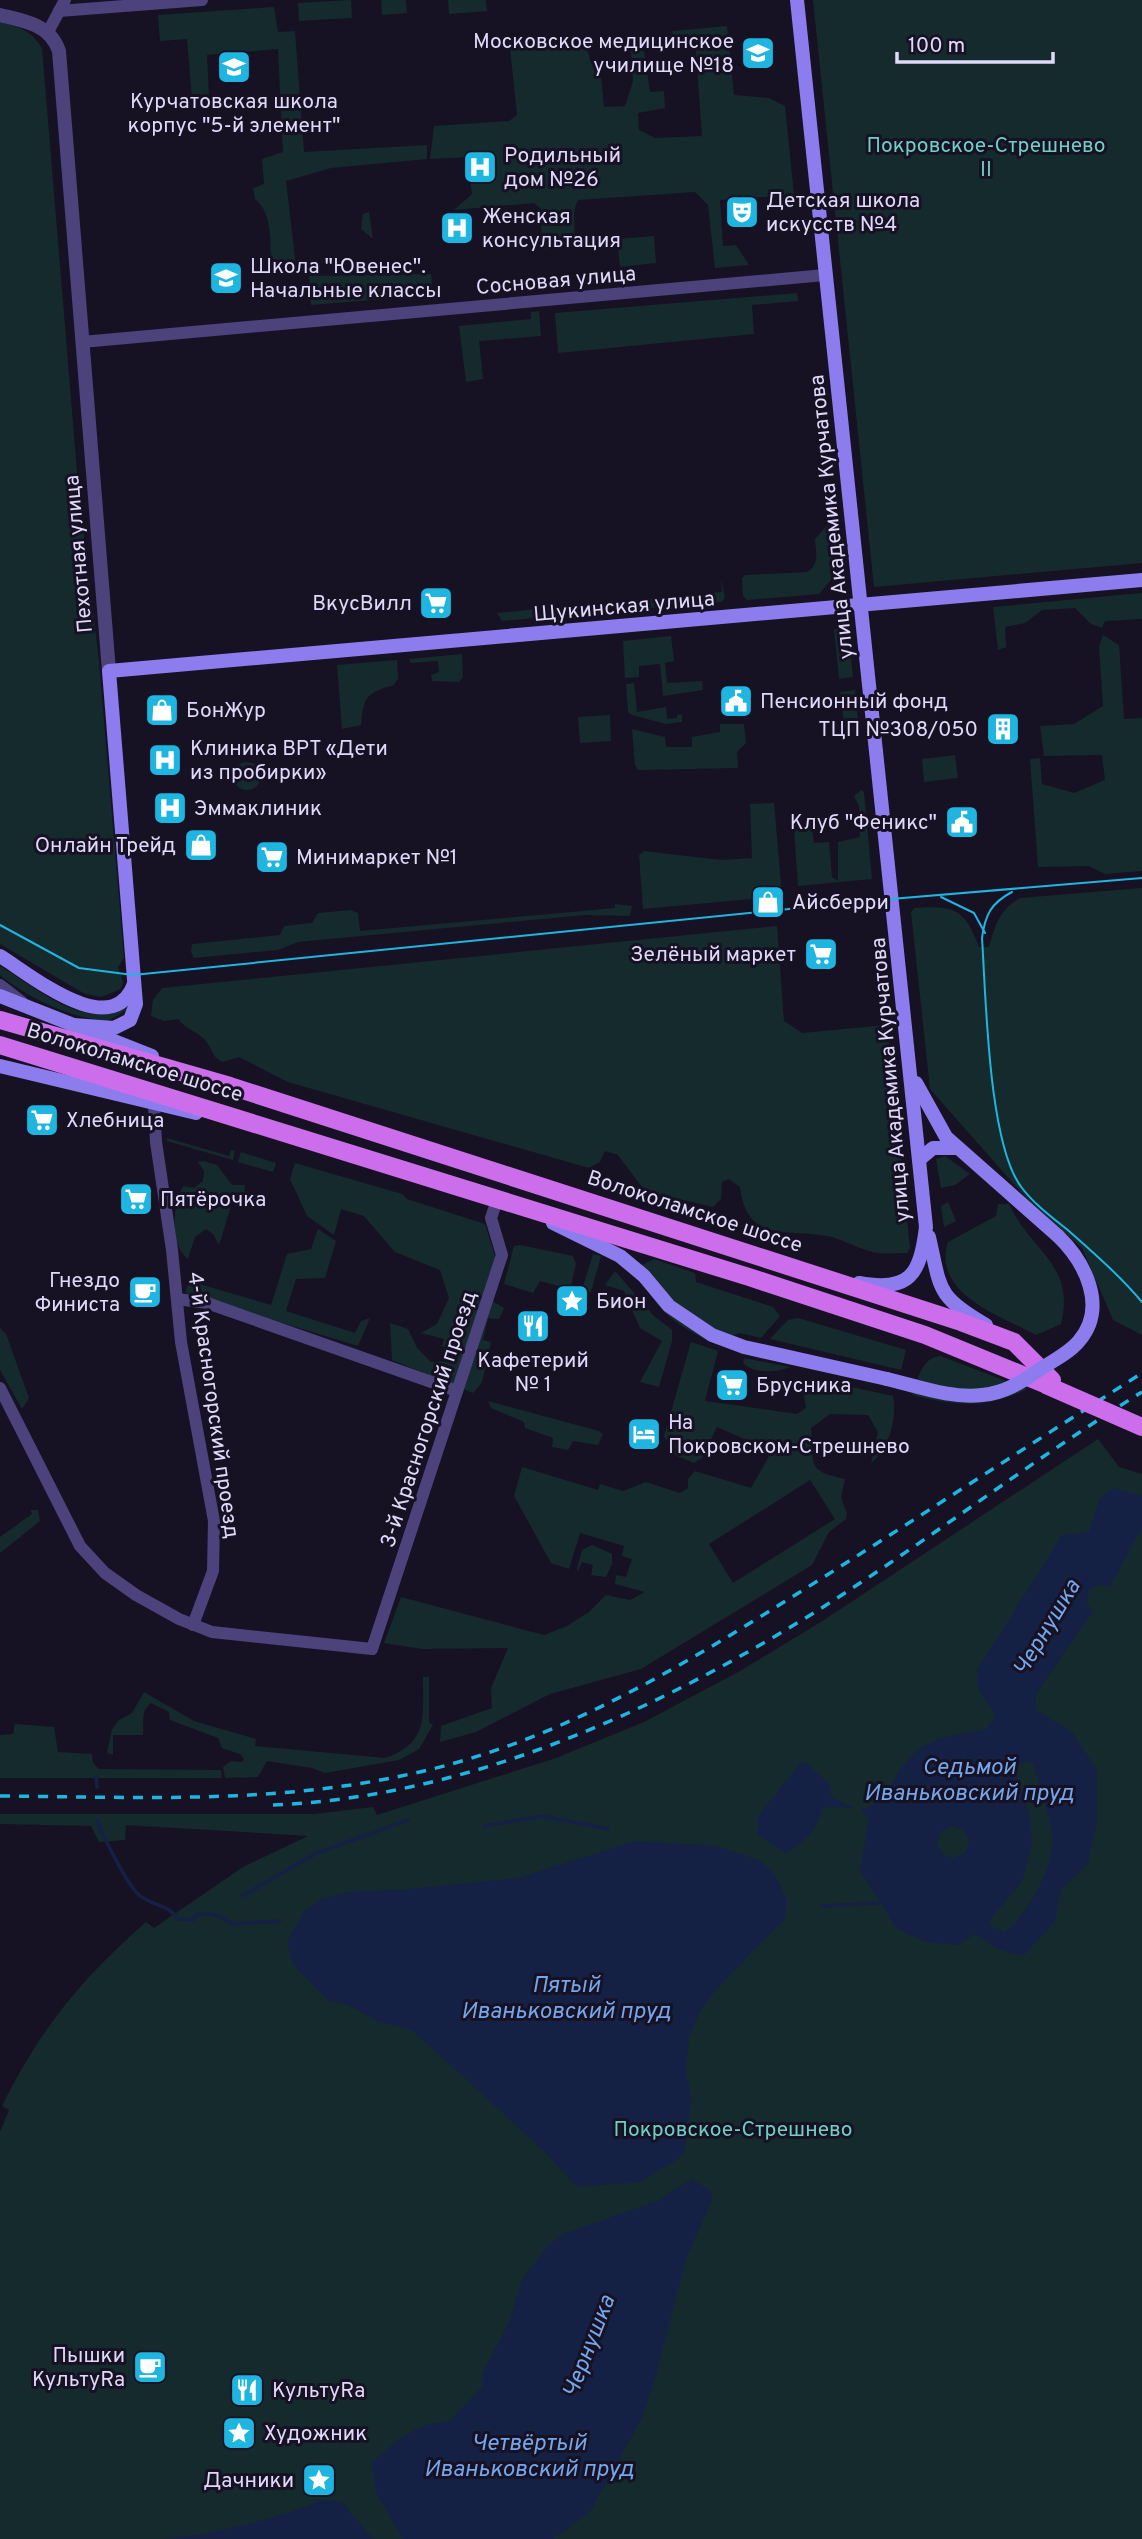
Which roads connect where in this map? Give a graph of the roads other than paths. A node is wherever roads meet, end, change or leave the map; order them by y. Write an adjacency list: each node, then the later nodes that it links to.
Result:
1 (202, 0): 3 (street)
2 (797, 0): 7 (main road, улица Академика Курчатова)
3 (106, 4): 4 (street)
4 (62, 6): 6 (street)
5 (0, 15): 6 (street)
6 (46, 30): 8 (street, Пехотная улица)
7 (825, 275): 8 (street, Сосновая улица); 10 (main road, улица Академика Курчатова)
8 (82, 342): 11 (street, Пехотная улица)
9 (1142, 580): 10 (main road, Щукинская улица)
10 (862, 606): 11 (main road, Щукинская улица); 21 (main road, улица Академика Курчатова)
11 (109, 671): 13 (main road, Пехотная улица)
12 (0, 956): 13 (main road)
13 (134, 983): 18 (main road, Пехотная улица)
14 (0, 985): 16 (street)
15 (0, 996): 16 (main road, Волоколамское шоссе)
16 (30, 1008): 18 (main road, Волоколамское шоссе)
17 (0, 1020): 22 (main road, Волоколамское шоссе)
18 (73, 1025): 22 (main road, Волоколамское шоссе)
19 (0, 1045): 24 (main road, Волоколамское шоссе)
20 (0, 1067): 23 (main road, Волоколамское шоссе)
21 (911, 1072): 25 (main road); 26 (main road, улица Академика Курчатова)
22 (215, 1081): 29 (main road, Волоколамское шоссе)
23 (155, 1105): 24 (main road, Волоколамское шоссе); 30 (street, 4-й Красногорский проезд)
24 (256, 1124): 27 (main road, Волоколамское шоссе)
25 (957, 1148): 26 (main road); 27 (main road, bridge)
26 (920, 1159): 28 (main road, улица Академика Курчатова)
27 (500, 1201): 32 (main road, Волоколамское шоссе); 34 (street, 3-й Красногорский проезд)
28 (926, 1227): 29 (main road, улица Академика Курчатова); 31 (main road)
29 (830, 1277): 31 (main road, Волоколамское шоссе)
30 (177, 1299): 34 (street); 37 (street, 4-й Красногорский проезд)
31 (1014, 1342): 32 (main road, Волоколамское шоссе)
32 (1049, 1382): 35 (main road, Волоколамское шоссе); 36 (main road, Волоколамское шоссе, bridge)
33 (0, 1388): 37 (street)
34 (457, 1391): 37 (street, 3-й Красногорский проезд)
35 (1142, 1420)
36 (1142, 1427)
37 (193, 1625)

